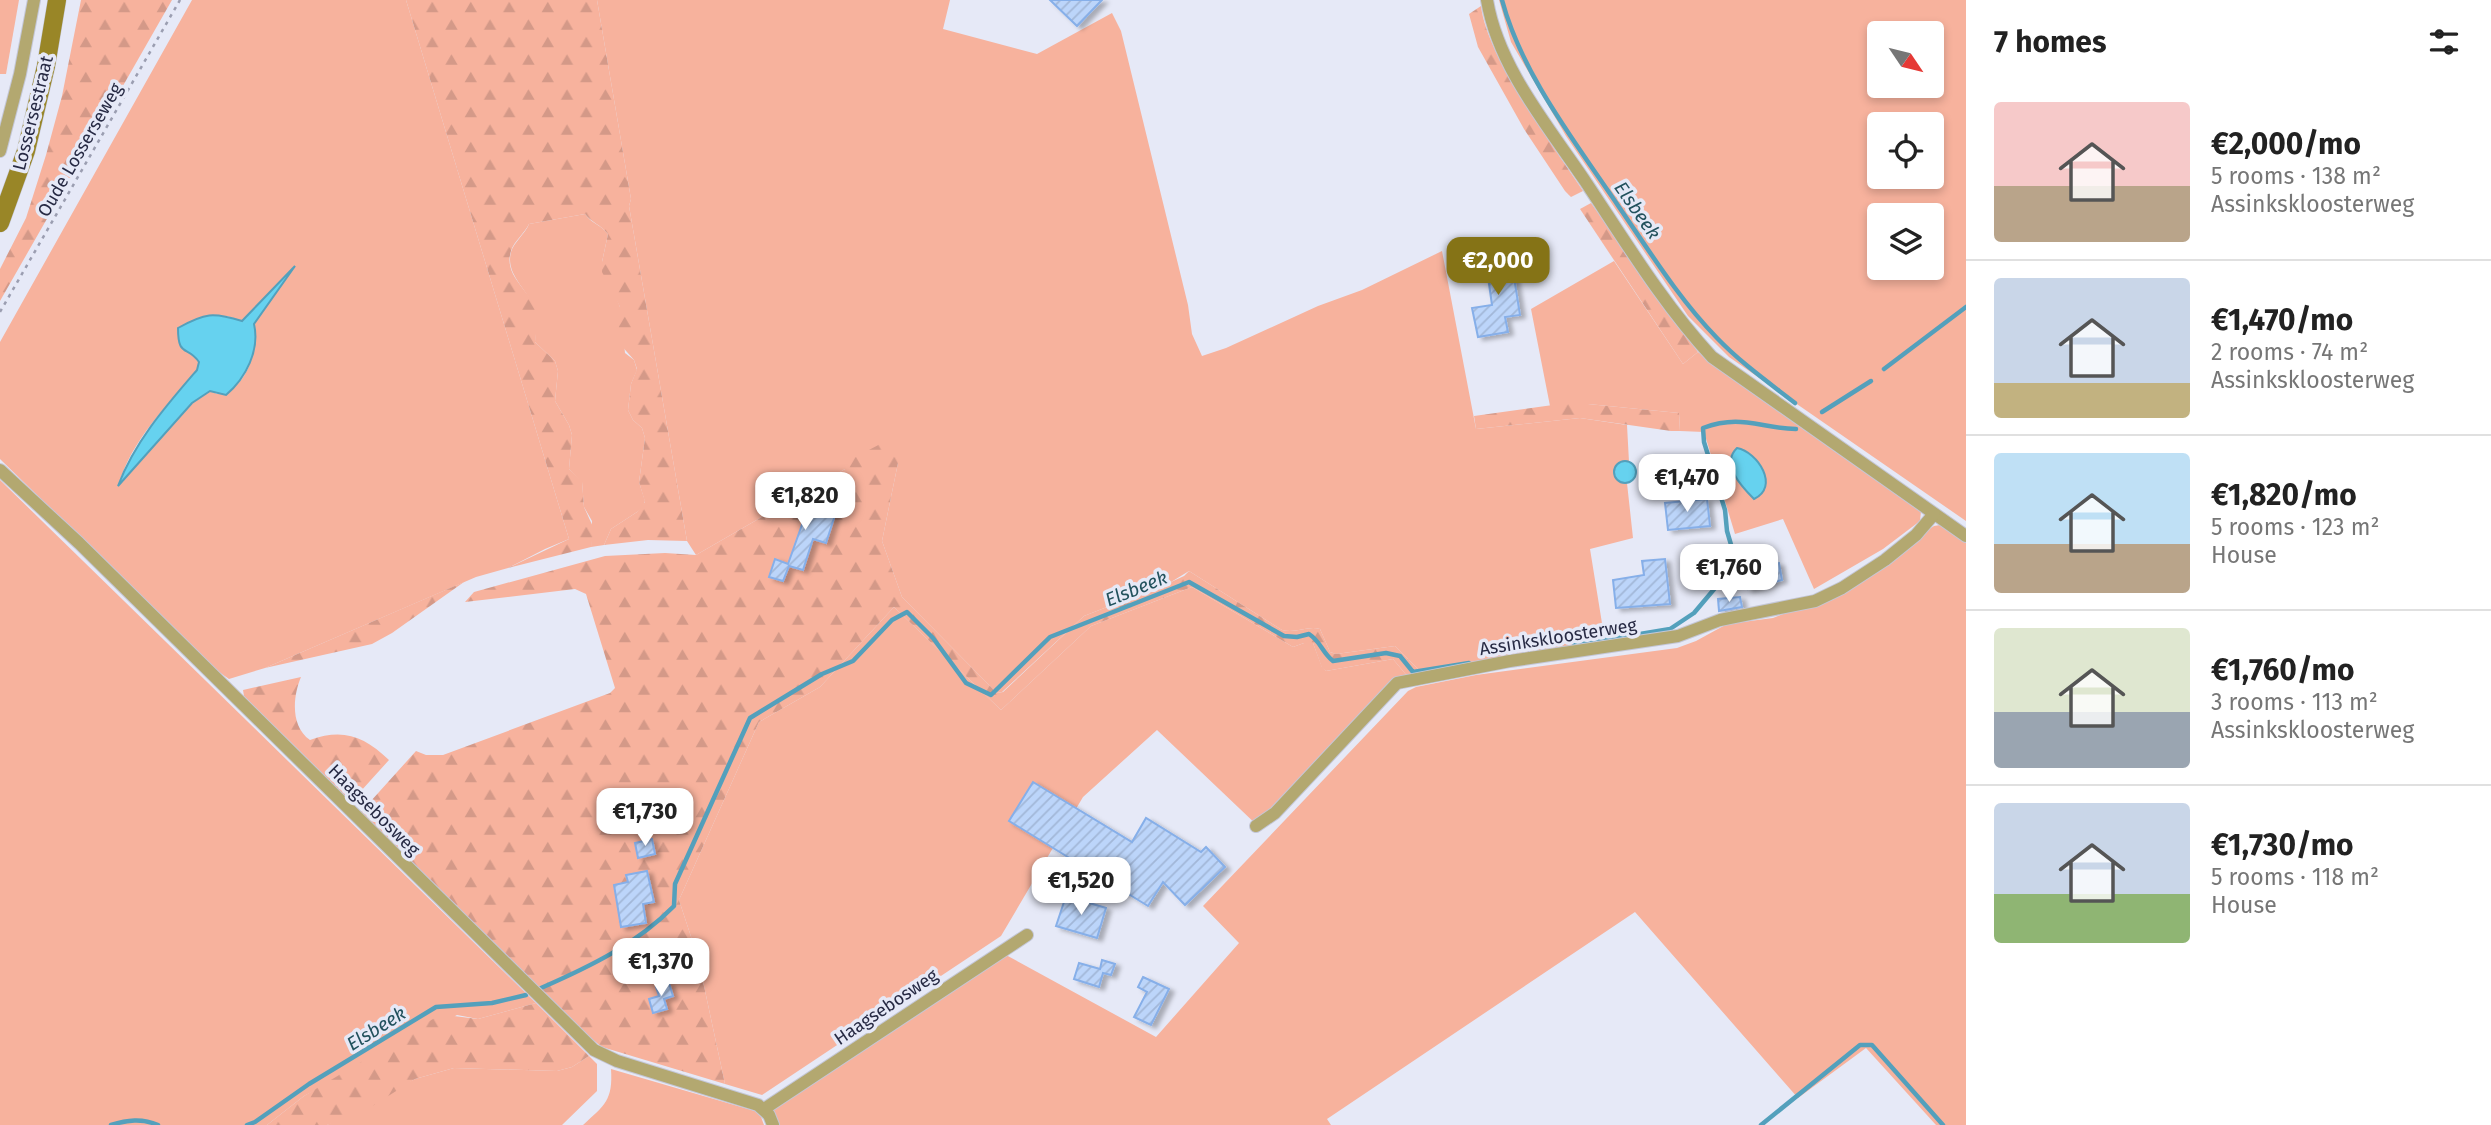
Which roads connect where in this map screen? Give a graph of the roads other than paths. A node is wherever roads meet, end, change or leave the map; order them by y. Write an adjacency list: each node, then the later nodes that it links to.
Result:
1 (34, 0): 4 (street, Lossersestraat)
2 (58, 0): 5 (main road, Lossersestraat)
3 (1487, 0): 7 (street)
4 (0, 150)
5 (0, 223)
6 (0, 470): 11 (street, Haagsebosweg)
7 (1934, 514): 8 (street); 9 (street, Assinkskloosterweg)
8 (1966, 536)
9 (1256, 826)
10 (1027, 935): 11 (street, Haagsebosweg)
11 (764, 1108): 12 (street)
12 (773, 1125)

